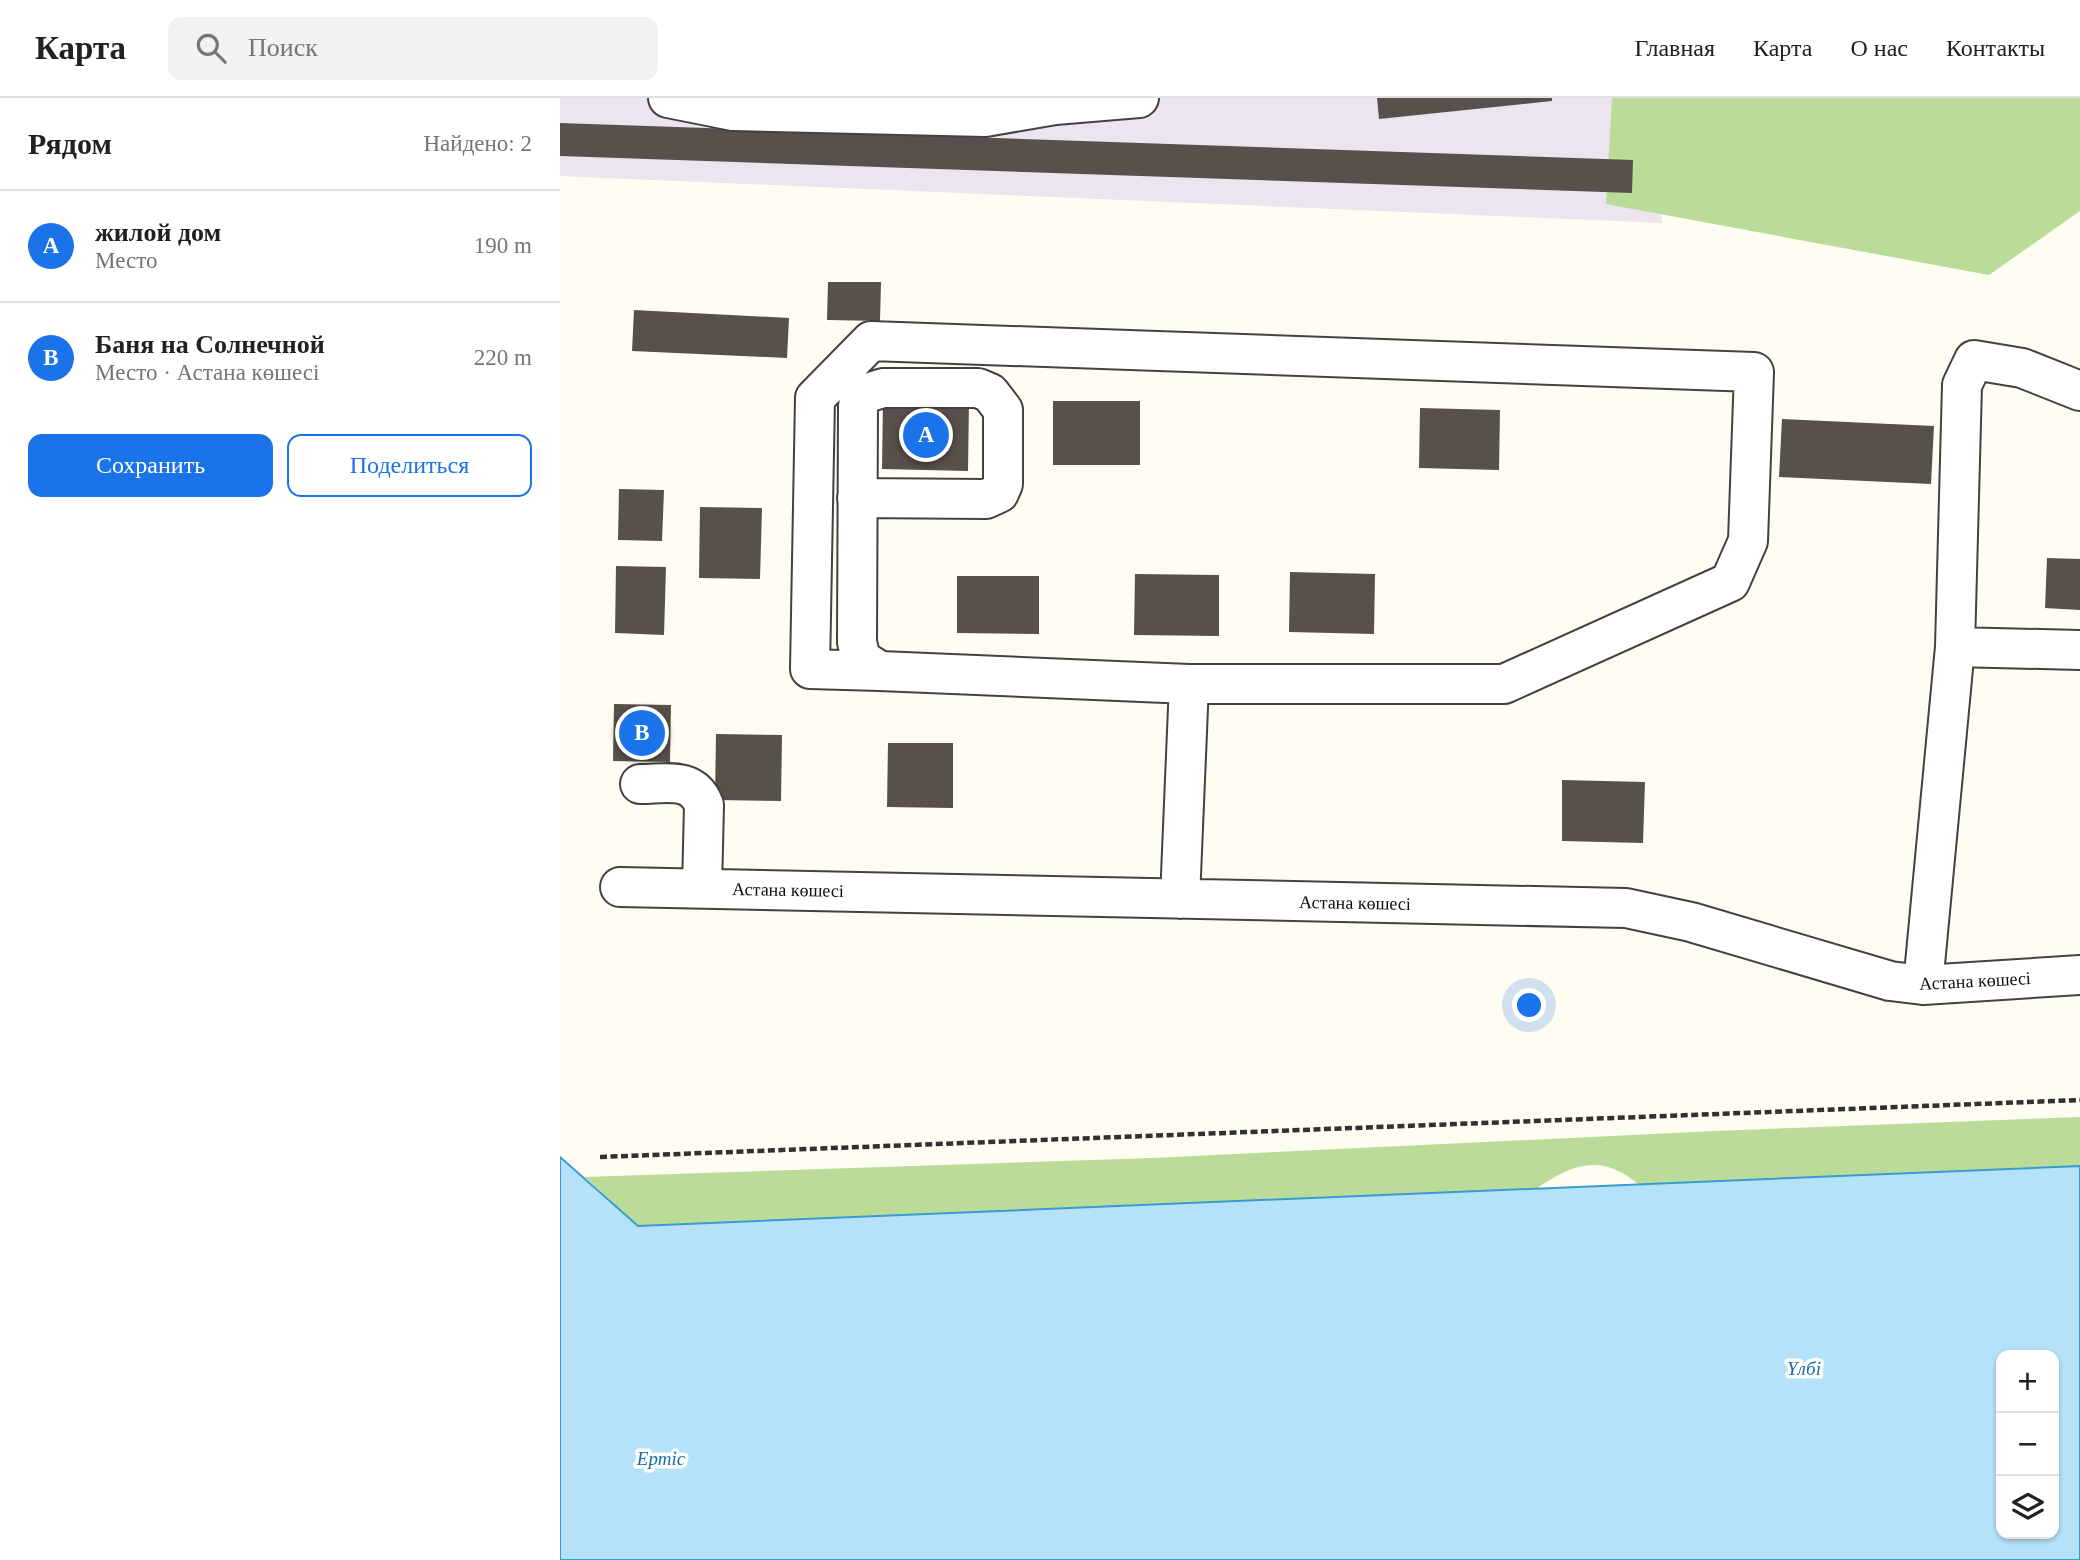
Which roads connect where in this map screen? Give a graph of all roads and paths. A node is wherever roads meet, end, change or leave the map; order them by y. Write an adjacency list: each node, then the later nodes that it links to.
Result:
1 (668, 98): 3 (street)
2 (1139, 98): 3 (street)
3 (1046, 100)
4 (2080, 391): 6 (street)
5 (857, 498): 8 (street)
6 (1955, 647): 7 (street); 15 (street)
7 (2080, 650)
8 (880, 671): 9 (street); 9 (street)
9 (1189, 684): 13 (street)
10 (640, 784): 12 (street)
11 (620, 887): 12 (street, Астана көшесі)
12 (702, 888): 13 (street, Астана көшесі)
13 (1180, 899): 15 (street, Астана көшесі)
14 (2080, 975): 15 (street, Астана көшесі)
15 (1923, 985)
16 (2080, 1100): 17 (path)
17 (600, 1157)

